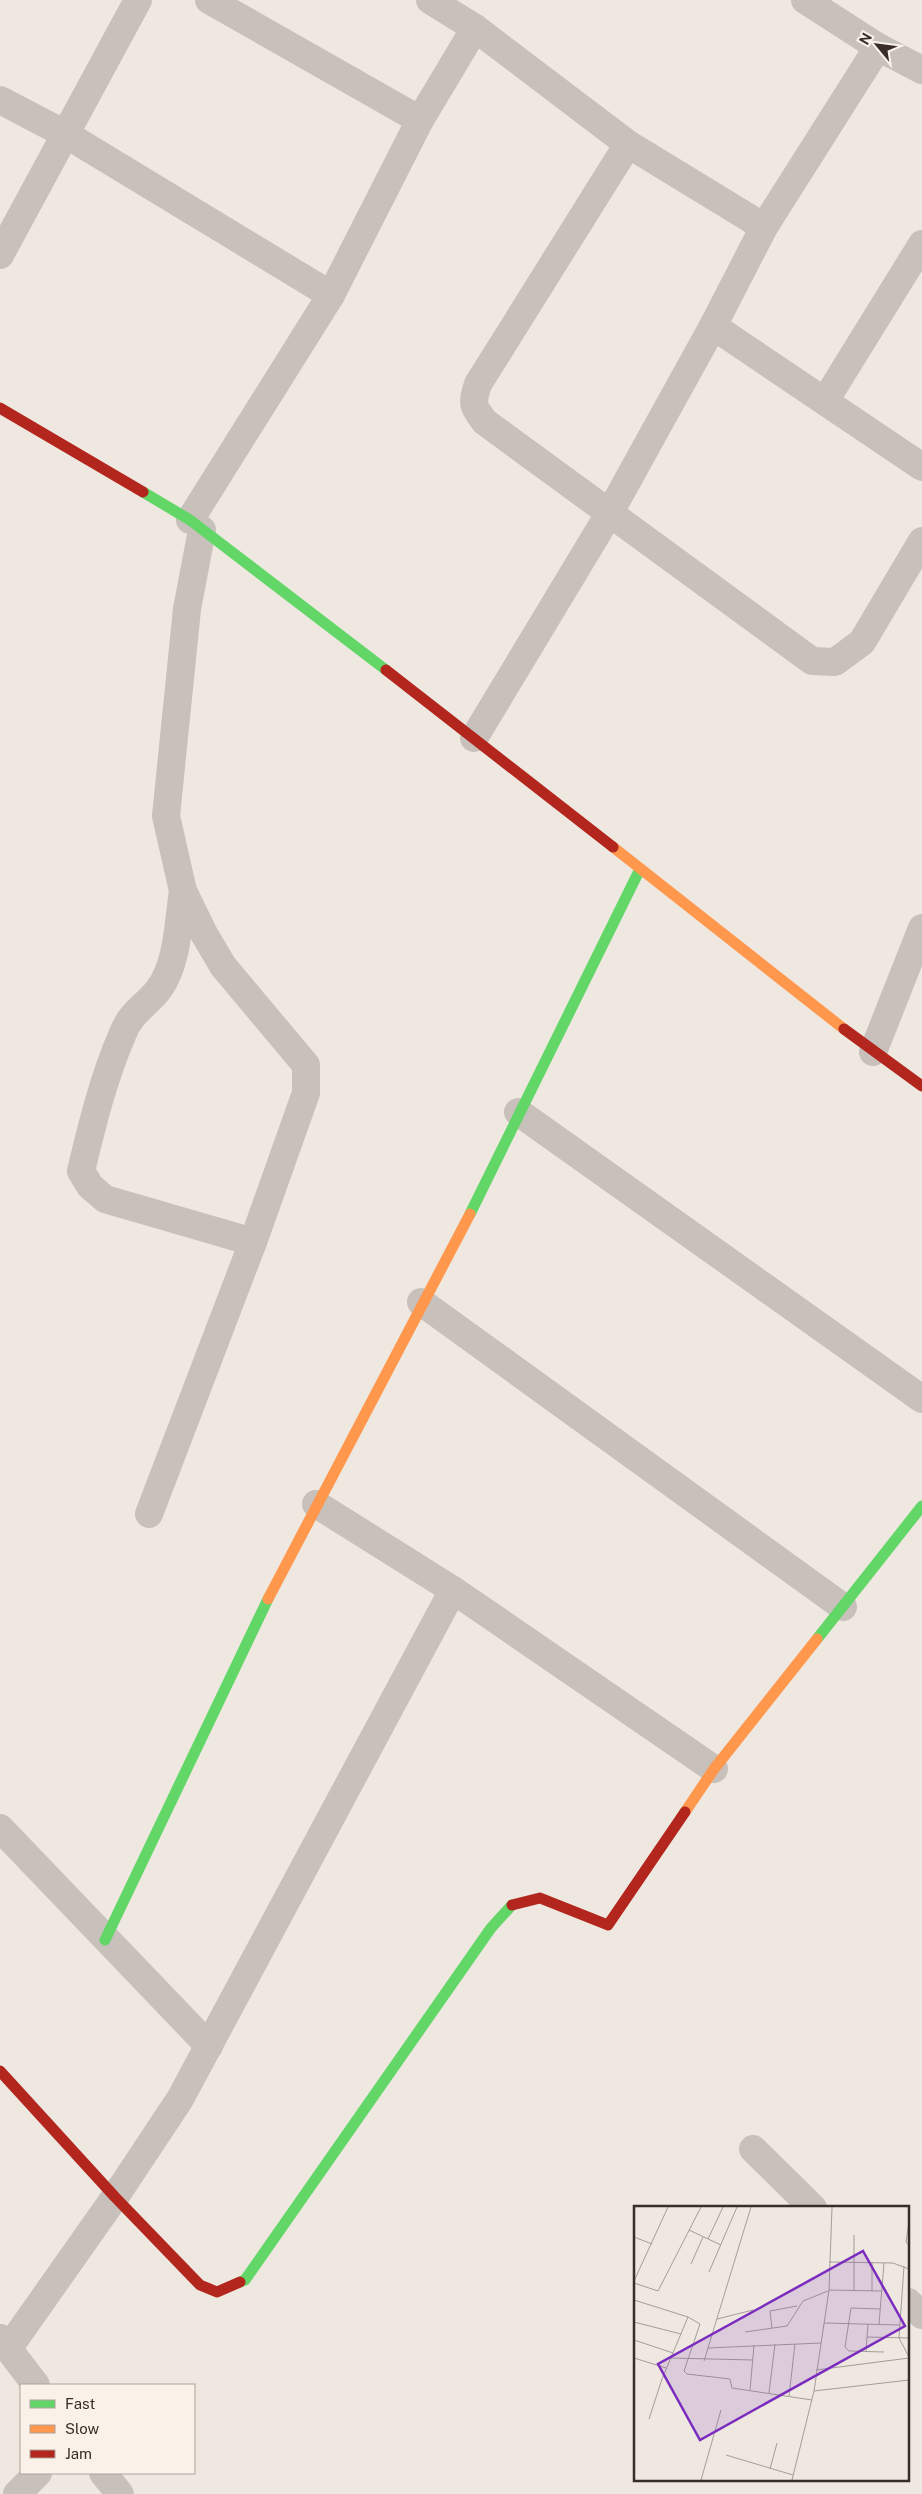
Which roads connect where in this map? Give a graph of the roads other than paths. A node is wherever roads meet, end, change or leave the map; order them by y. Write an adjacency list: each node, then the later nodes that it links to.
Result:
1 (138, 0): 10 (street)
2 (209, 0): 9 (street)
3 (430, 0): 5 (street)
4 (805, 0): 6 (street)
5 (475, 28): 9 (street); 11 (street)
6 (878, 47): 7 (street); 12 (street)
7 (922, 70)
8 (0, 100): 10 (street)
9 (420, 120): 15 (street)
10 (67, 135): 14 (street); 15 (street)
11 (628, 144): 12 (street); 20 (street)
12 (764, 227): 16 (street)
13 (922, 244): 17 (street)
14 (0, 255)
15 (331, 295): 21 (street)
16 (713, 326): 17 (street); 20 (street)
17 (825, 401): 19 (street)
18 (0, 408): 21 (street)
19 (922, 467)
20 (609, 514): 22 (street); 23 (street)
21 (196, 525): 23 (street); 25 (street)
22 (922, 541)
23 (474, 738): 24 (street)
24 (640, 868): 27 (street); 29 (street)
25 (183, 891): 30 (street); 30 (street)
26 (922, 928): 27 (street)
27 (873, 1052): 28 (street)
28 (922, 1086)
29 (518, 1112): 31 (street); 32 (street)
30 (253, 1242): 35 (street)
31 (421, 1302): 33 (street); 37 (street)
32 (922, 1399)
33 (316, 1504): 36 (street); 40 (street)
34 (922, 1506): 37 (street)
35 (149, 1514)
36 (452, 1590): 38 (street); 41 (street)
37 (843, 1607): 38 (street)
38 (714, 1768): 44 (street)
39 (0, 1828): 40 (street)
40 (105, 1940): 41 (street)
41 (209, 2046): 44 (street)
42 (0, 2071): 44 (street)
43 (753, 2149): 45 (street)
44 (115, 2197): 48 (street)
45 (810, 2206)
46 (910, 2304): 47 (street)
47 (922, 2315)
48 (4, 2344): 49 (street)
49 (35, 2384)
50 (37, 2474): 52 (street)
51 (104, 2474): 53 (street)
52 (17, 2494)
53 (120, 2494)

